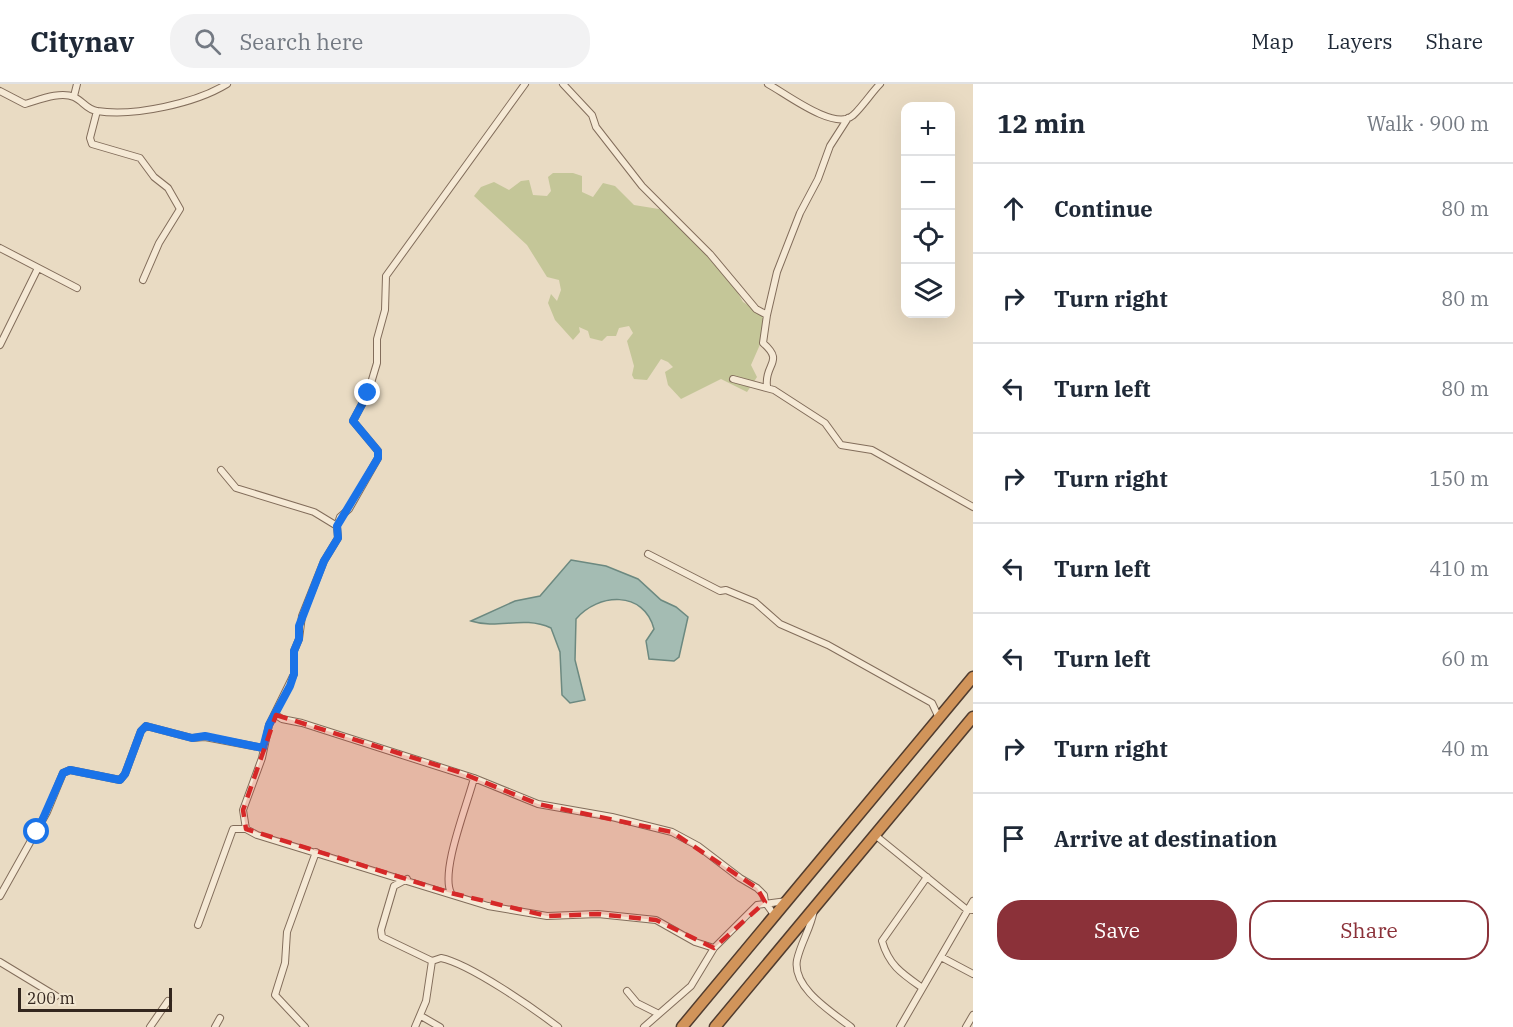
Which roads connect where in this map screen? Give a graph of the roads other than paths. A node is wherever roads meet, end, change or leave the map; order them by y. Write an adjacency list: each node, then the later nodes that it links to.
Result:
1 (76, 84): 8 (street)
2 (227, 84): 9 (street)
3 (525, 84): 21 (street)
4 (563, 84): 15 (street)
5 (768, 84): 10 (street)
6 (879, 84): 10 (street)
7 (0, 91): 8 (street)
8 (74, 96): 9 (street)
9 (97, 111): 13 (street)
10 (848, 118): 15 (street)
11 (0, 248): 12 (street)
12 (38, 268): 14 (street); 16 (street)
13 (143, 280)
14 (77, 288)
15 (767, 315): 18 (street)
16 (0, 345)
17 (733, 379): 18 (street)
18 (766, 386): 20 (street)
19 (221, 470): 21 (street)
20 (973, 507)
21 (337, 526): 24 (street)
22 (648, 554): 26 (street)
23 (973, 677): 26 (highway)
24 (276, 715): 27 (street); 28 (street)
25 (973, 717): 30 (highway)
26 (939, 718): 36 (highway)
27 (263, 748): 29 (street); 35 (street)
28 (474, 778): 34 (street); 38 (street)
29 (246, 829): 31 (street); 42 (street)
30 (875, 835): 32 (street); 39 (highway)
31 (316, 852): 33 (street); 58 (street)
32 (927, 877): 40 (street); 48 (street)
33 (406, 879): 34 (street); 46 (street)
34 (451, 893): 43 (street)
35 (0, 896)
36 (787, 901): 38 (street); 41 (highway)
37 (973, 901): 40 (street)
38 (765, 902): 41 (street); 43 (street)
39 (815, 907): 64 (highway); 65 (street)
40 (970, 910): 44 (street)
41 (775, 916): 63 (highway)
42 (198, 926)
43 (714, 948): 52 (street)
44 (941, 957): 47 (street); 48 (street)
45 (0, 962): 50 (street)
46 (432, 962): 54 (street); 61 (street)
47 (973, 974)
48 (921, 987): 66 (street)
49 (627, 991): 52 (street)
50 (56, 996)
51 (168, 1001): 56 (street)
52 (657, 1013): 62 (street)
53 (973, 1015): 67 (street)
54 (421, 1016): 59 (street); 60 (street)
55 (220, 1018): 57 (street)
56 (150, 1027)
57 (215, 1027)
58 (305, 1027)
59 (416, 1027)
60 (440, 1027)
61 (558, 1027)
62 (644, 1027)
63 (682, 1027)
64 (715, 1027)
65 (851, 1027)
66 (900, 1027)
67 (966, 1027)

